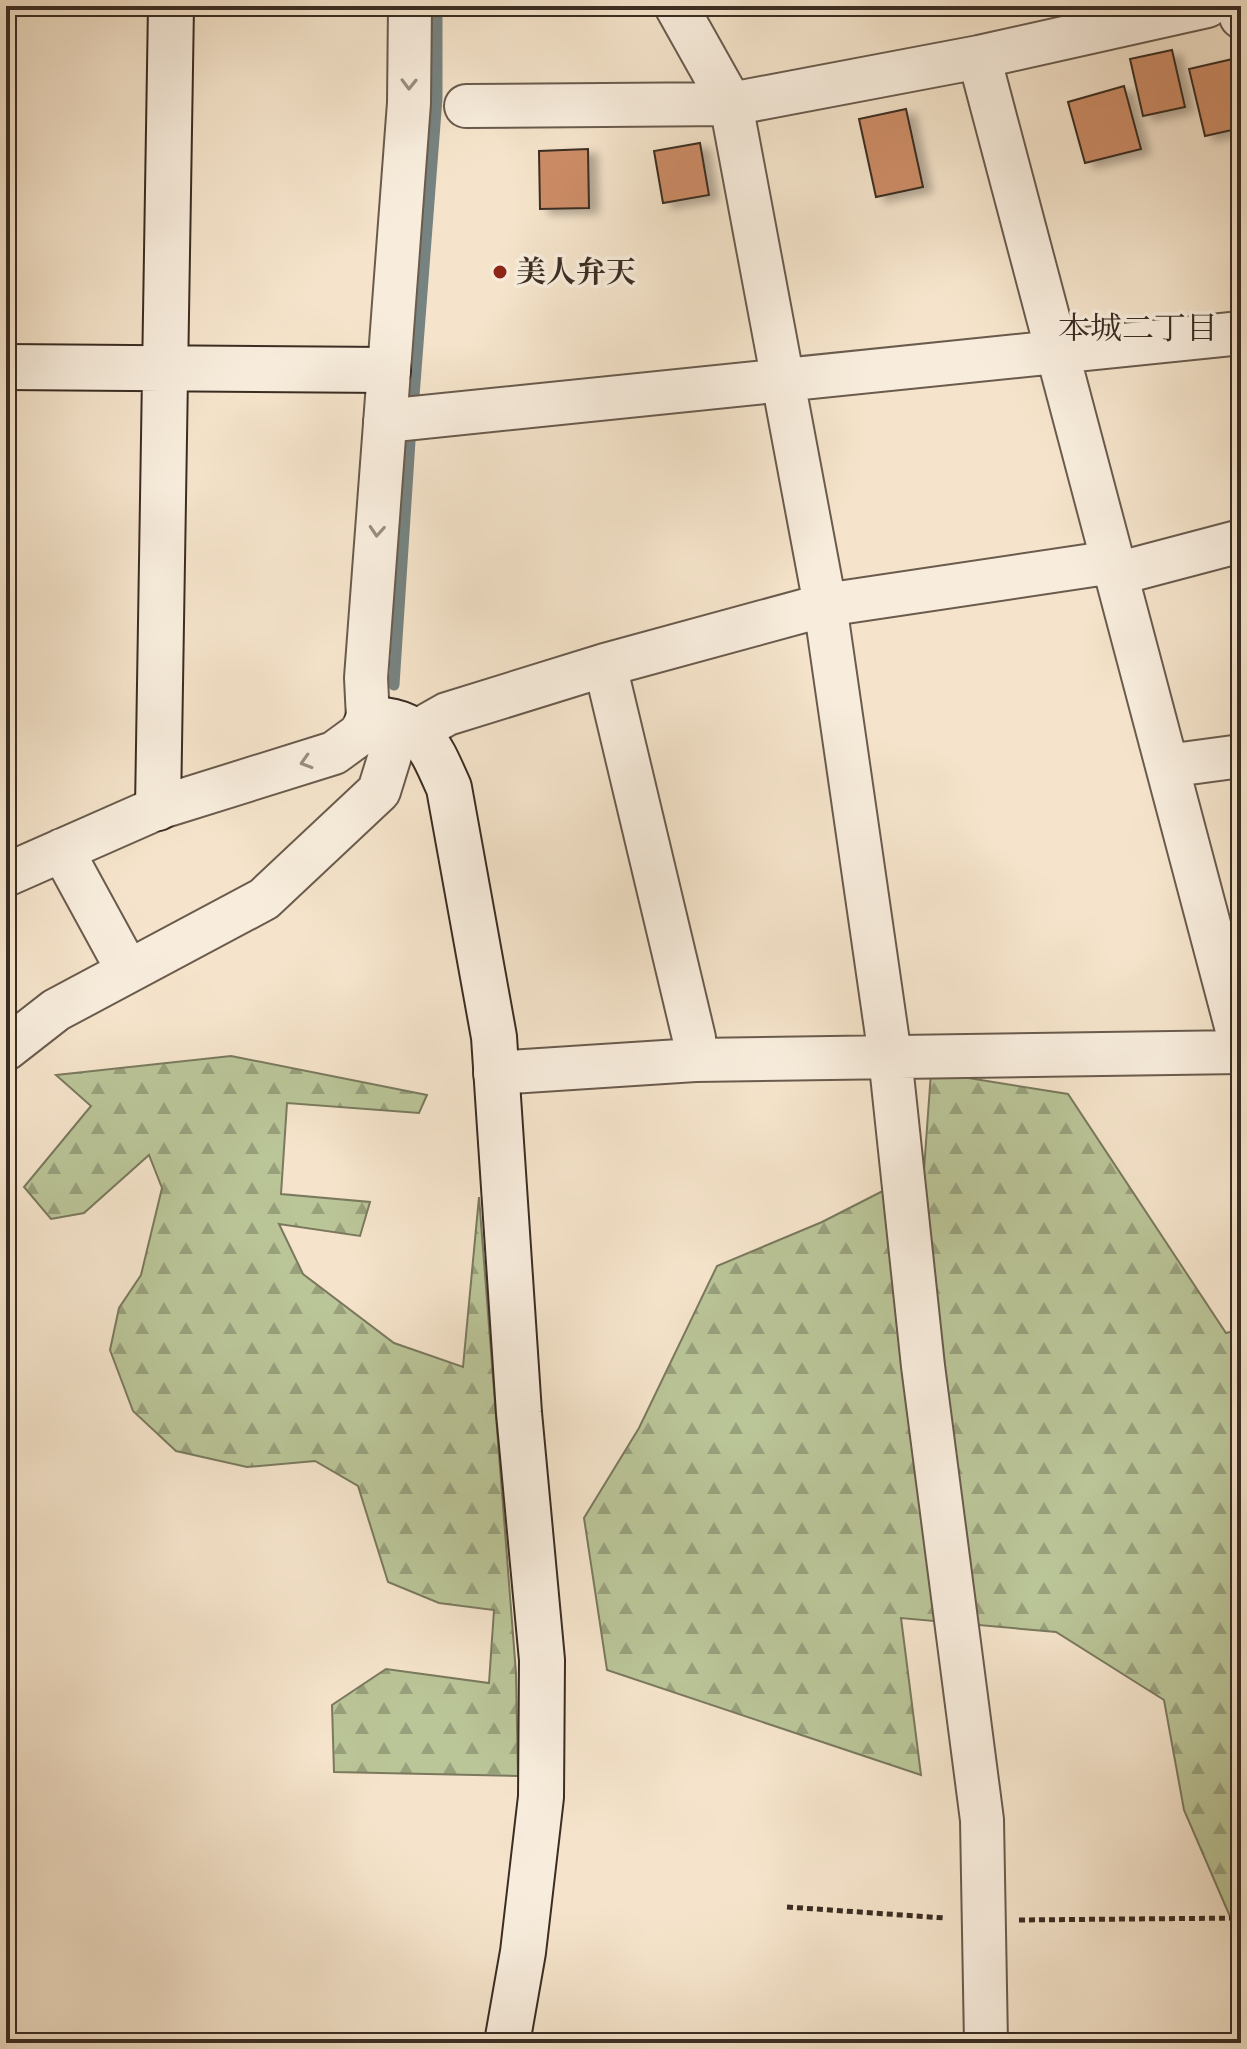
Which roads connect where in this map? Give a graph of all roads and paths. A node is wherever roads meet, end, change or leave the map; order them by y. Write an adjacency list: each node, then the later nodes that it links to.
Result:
1 (171, 6): 12 (street)
2 (410, 6): 14 (street, one-way to 14)
3 (676, 6): 8 (street)
4 (1207, 6): 7 (street)
5 (1238, 6): 6 (street)
6 (1241, 17)
7 (979, 57): 8 (street); 11 (street)
8 (731, 104): 9 (street); 15 (street)
9 (466, 106)
10 (1241, 333): 11 (street)
11 (1057, 352): 15 (street); 18 (street)
12 (167, 366): 13 (street); 14 (street); 24 (street)
13 (6, 367)
14 (388, 370): 16 (street)
15 (783, 380): 16 (street); 19 (street)
16 (384, 437): 21 (street, one-way to 21)
17 (1241, 541): 18 (street)
18 (1115, 568): 19 (street); 23 (street)
19 (825, 605): 20 (street); 31 (street)
20 (605, 665): 21 (street); 32 (street)
21 (395, 724): 24 (street, one-way to 24); 27 (street); 33 (street)
22 (1241, 756): 23 (street)
23 (1167, 766): 28 (street)
24 (158, 808): 25 (street)
25 (62, 850): 26 (street); 27 (street)
26 (6, 875)
27 (128, 971): 29 (street)
28 (1241, 1045)
29 (6, 1049)
30 (1241, 1052): 31 (street)
31 (890, 1056): 32 (street); 36 (street)
32 (695, 1060): 33 (street)
33 (495, 1073): 37 (street)
34 (787, 1907): 36 (path)
35 (1241, 1918): 36 (path)
36 (982, 1920): 38 (street)
37 (507, 2043)
38 (986, 2043)

